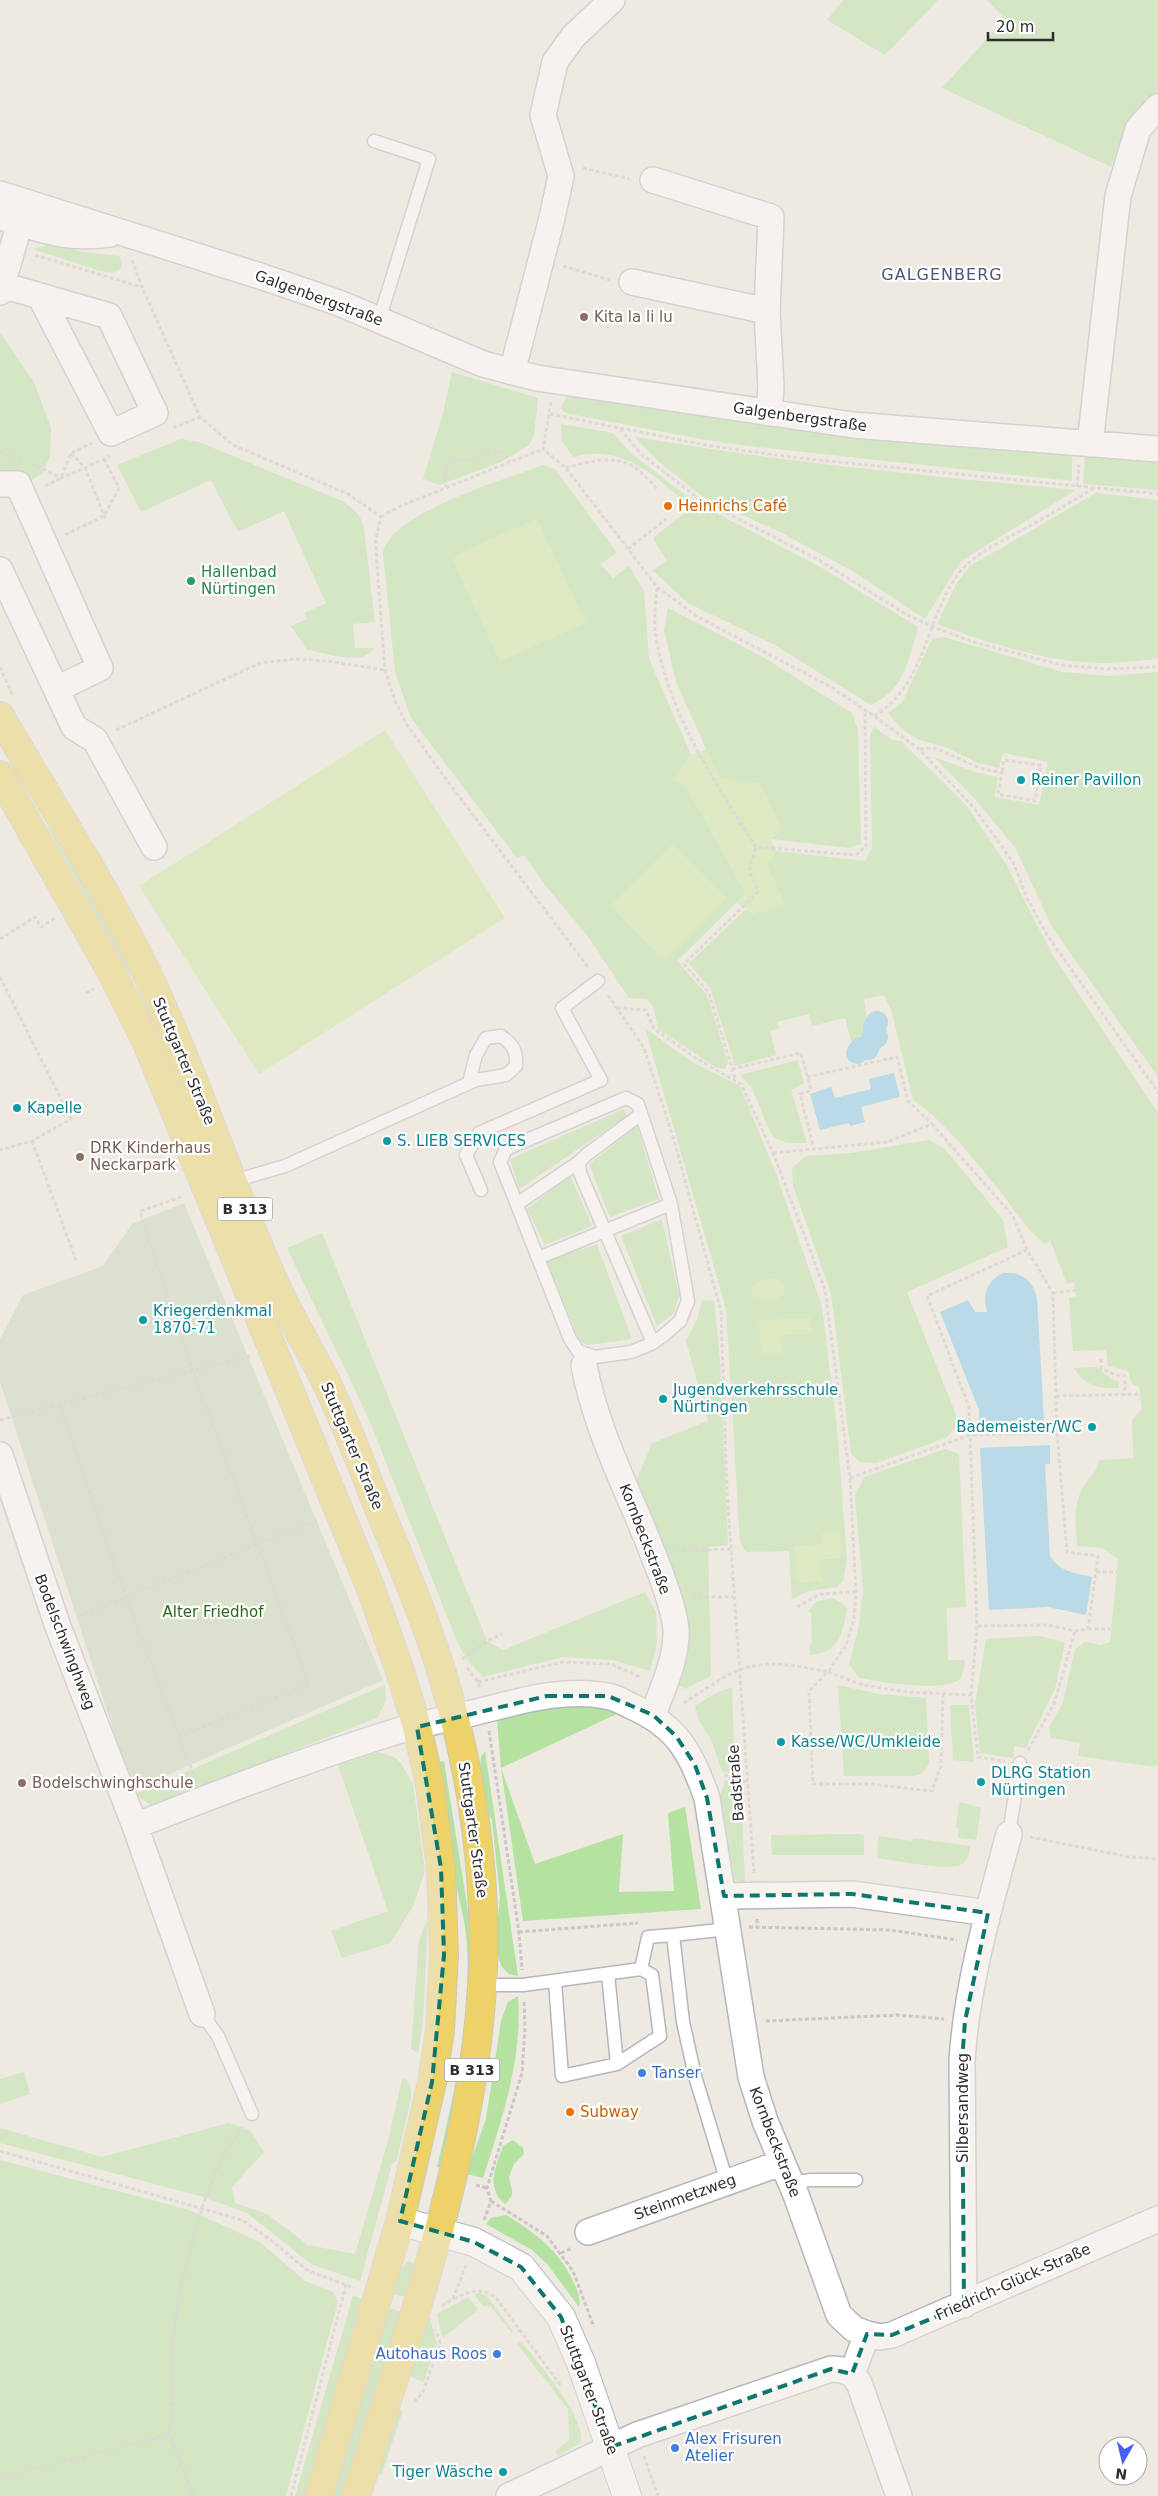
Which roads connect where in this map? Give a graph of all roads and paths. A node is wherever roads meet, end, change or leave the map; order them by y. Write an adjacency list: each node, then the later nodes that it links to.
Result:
1 (612, 0): 17 (street)
2 (1158, 107): 21 (street)
3 (374, 140): 16 (lane)
4 (586, 169): 5 (path)
5 (624, 179)
6 (653, 180): 15 (street)
7 (0, 194): 8 (street, Galgenbergstraße)
8 (15, 214): 9 (street); 16 (street, Galgenbergstraße)
9 (12, 248): 13 (street); 36 (path)
10 (563, 268): 11 (path)
11 (605, 279)
12 (632, 282): 15 (street)
13 (1, 289): 14 (street)
14 (40, 296): 20 (street); 20 (street)
15 (767, 311): 18 (street)
16 (379, 320): 17 (street, Galgenbergstraße)
17 (512, 372): 18 (street, Galgenbergstraße)
18 (769, 413): 21 (street, Galgenbergstraße)
19 (620, 428): 23 (path); 32 (path); 43 (path)
20 (111, 433): 28 (path)
21 (1090, 444): 22 (street, Galgenbergstraße)
22 (1158, 449)
23 (543, 450): 26 (path); 27 (path)
24 (0, 452): 28 (path)
25 (104, 459): 35 (path)
26 (510, 462): 30 (path); 30 (path)
27 (566, 468): 31 (path); 40 (path)
28 (61, 478): 34 (path); 35 (path)
29 (0, 484): 34 (street)
30 (446, 488): 36 (path)
31 (657, 488)
32 (1094, 488): 33 (path); 43 (path)
33 (1158, 494)
34 (24, 496): 46 (street)
35 (104, 516): 38 (path); 39 (path)
36 (381, 517): 45 (path)
37 (666, 519): 40 (path)
38 (106, 520)
39 (62, 536)
40 (628, 549): 42 (path)
41 (0, 570): 46 (street)
42 (657, 587): 47 (path); 54 (path)
43 (931, 626): 44 (path); 49 (path)
44 (1158, 667)
45 (384, 670): 50 (path); 57 (path)
46 (57, 689): 50 (street)
47 (865, 712): 49 (path); 54 (path)
48 (0, 716): 74 (main road, Stuttgarter Straße / B 313)
49 (874, 716): 51 (path)
50 (95, 740): 55 (street)
51 (919, 750): 52 (path); 66 (path)
52 (1002, 774): 52 (path)
53 (0, 775): 76 (main road, Stuttgarter Straße / B 313)
54 (756, 847): 62 (path)
55 (154, 848)
56 (56, 918): 58 (path)
57 (559, 929)
58 (0, 939)
59 (0, 977): 69 (path)
60 (598, 981): 75 (lane)
61 (617, 1008): 64 (path)
62 (732, 1069): 63 (path); 64 (path)
63 (807, 1077): 68 (path); 70 (path)
64 (735, 1078): 72 (path)
65 (469, 1083): 74 (lane)
66 (1158, 1092)
67 (641, 1114): 73 (lane); 77 (lane); 78 (lane)
68 (932, 1124): 70 (path); 80 (path)
69 (32, 1141): 71 (path); 82 (path)
70 (814, 1149): 72 (path)
71 (0, 1150)
72 (773, 1153): 98 (path)
73 (579, 1162): 77 (lane); 79 (lane)
74 (234, 1181): 76 (lane); 122 (main road, Stuttgarter Straße / B 313)
75 (481, 1190)
76 (197, 1193): 89 (path); 123 (main road, Stuttgarter Straße / B 313)
77 (517, 1204): 81 (lane)
78 (671, 1204): 79 (lane); 85 (lane)
79 (604, 1231): 81 (lane); 85 (lane)
80 (1027, 1250): 84 (path); 96 (path)
81 (538, 1258): 87 (lane)
82 (78, 1263)
83 (1076, 1290): 84 (path)
84 (1053, 1293): 92 (path)
85 (653, 1343): 87 (lane)
86 (258, 1354): 89 (path)
87 (584, 1359): 102 (street, Kornbeckstraße)
88 (1101, 1359): 91 (path)
89 (193, 1371): 93 (path); 100 (path)
90 (1141, 1394): 91 (path)
91 (1125, 1395): 92 (path)
92 (1056, 1396): 95 (path)
93 (60, 1404): 94 (path); 107 (path)
94 (0, 1420)
95 (1057, 1433): 96 (path); 103 (path)
96 (970, 1435): 98 (path); 111 (path)
97 (0, 1456): 110 (street, Bodelschwinghweg)
98 (850, 1478): 105 (path)
99 (322, 1518): 100 (path)
100 (258, 1546): 107 (path); 124 (path)
101 (731, 1550): 102 (path)
102 (652, 1552): 106 (street, Kornbeckstraße)
103 (1096, 1572): 104 (path); 112 (path)
104 (1117, 1572)
105 (856, 1592): 109 (path); 118 (path)
106 (667, 1596): 108 (path); 121 (street, Kornbeckstraße)
107 (126, 1597): 110 (path); 124 (path)
108 (734, 1597)
109 (797, 1607)
110 (57, 1624): 127 (street, Bodelschwinghweg)
111 (977, 1626): 114 (path); 120 (path)
112 (1088, 1629): 113 (path); 114 (path)
113 (1110, 1630)
114 (1075, 1631): 125 (path)
115 (502, 1634): 116 (path)
116 (461, 1660)
117 (740, 1670): 118 (path); 121 (path); 131 (path, Badstraße)
118 (828, 1672): 119 (path); 119 (path)
119 (943, 1694): 120 (path)
120 (971, 1695): 125 (path)
121 (653, 1715): 122 (street, Kornbeckstraße); 132 (street, Kornbeckstraße)
122 (455, 1718): 123 (street, Kornbeckstraße); 142 (main road, Stuttgarter Straße / B 313)
123 (417, 1727): 126 (street); 155 (main road, Stuttgarter Straße / B 313)
124 (178, 1737): 126 (path)
125 (1020, 1764): 128 (lane)
126 (203, 1800): 127 (street)
127 (136, 1826): 143 (street, Bodelschwinghweg)
128 (1009, 1834): 133 (street, Silbersandweg)
129 (1046, 1839): 130 (path)
130 (1158, 1859)
131 (756, 1895): 132 (street); 133 (street)
132 (724, 1896): 135 (street, Kornbeckstraße)
133 (988, 1913): 138 (street, Silbersandweg)
134 (645, 1922): 136 (path)
135 (728, 1929): 137 (lane); 138 (path); 149 (street, Kornbeckstraße)
136 (519, 1932)
137 (673, 1934): 139 (lane); 151 (lane)
138 (980, 1944): 145 (street, Silbersandweg)
139 (641, 1969): 140 (lane); 146 (lane)
140 (608, 1974): 141 (lane); 146 (lane)
141 (555, 1981): 142 (lane); 146 (lane)
142 (482, 1985): 156 (main road, Stuttgarter Straße / B 313)
143 (202, 2014): 147 (lane)
144 (764, 2021): 145 (path)
145 (965, 2021): 160 (street, Silbersandweg)
146 (617, 2064)
147 (252, 2114): 153 (path)
148 (0, 2151): 153 (path)
149 (786, 2173): 150 (lane); 151 (street, Steinmetzweg); 162 (street, Kornbeckstraße)
150 (856, 2180)
151 (727, 2182): 157 (street, Steinmetzweg)
152 (491, 2201): 158 (path)
153 (202, 2208): 166 (path); 171 (path)
154 (1158, 2219): 160 (street, Friedrich-Glück-Straße)
155 (400, 2221): 156 (main road, Stuttgarter Straße); 172 (main road, B 313)
156 (438, 2232): 158 (main road, Stuttgarter Straße); 161 (main road, B 313)
157 (588, 2232)
158 (474, 2242): 159 (path); 168 (main road, Stuttgarter Straße)
159 (453, 2299): 161 (path); 164 (path)
160 (964, 2305): 162 (street, Friedrich-Glück-Straße)
161 (424, 2310): 165 (path); 173 (main road, B 313)
162 (867, 2334): 163 (street)
163 (852, 2374): 167 (street); 177 (street)
164 (566, 2392)
165 (412, 2404)
166 (168, 2432): 169 (path); 170 (path)
167 (637, 2435): 168 (street); 176 (path)
168 (611, 2447): 174 (street); 175 (main road, Stuttgarter Straße)
169 (0, 2478)
170 (194, 2496)
171 (291, 2496)
172 (319, 2496)
173 (356, 2496)
174 (509, 2496)
175 (627, 2496)
176 (658, 2496)
177 (899, 2496)

